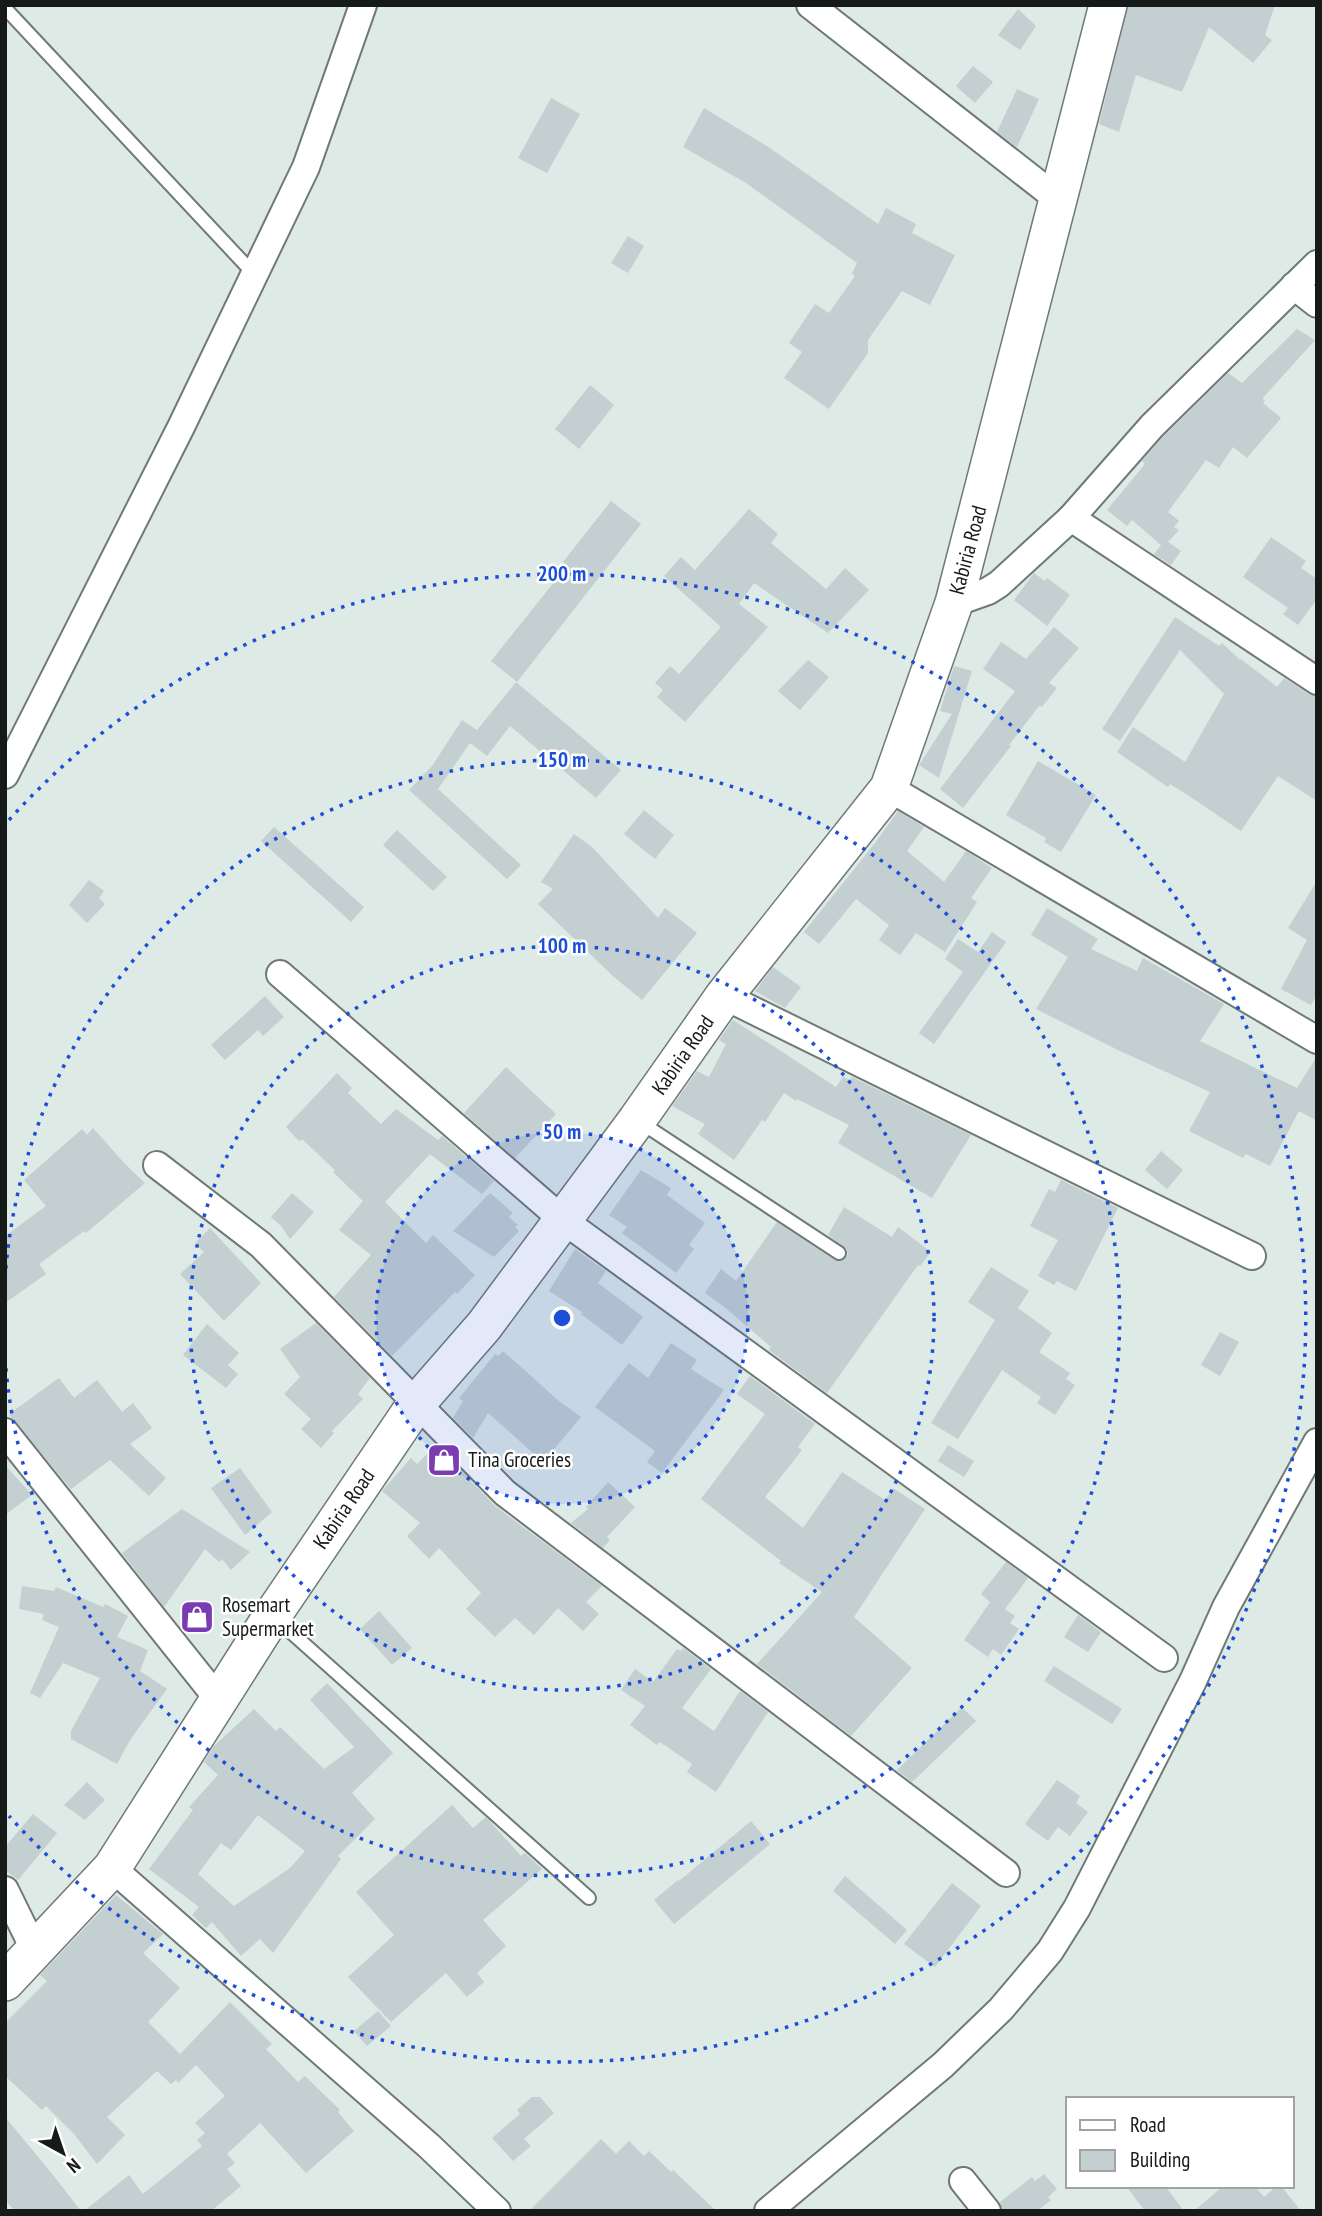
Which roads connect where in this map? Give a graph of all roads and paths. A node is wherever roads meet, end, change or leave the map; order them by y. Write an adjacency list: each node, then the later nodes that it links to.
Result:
1 (363, 5): 7 (street)
2 (810, 5): 5 (street)
3 (1108, 5): 5 (main road, Kabiria Road)
4 (5, 8): 7 (lane)
5 (1059, 200): 11 (main road, Kabiria Road)
6 (1317, 264): 8 (street)
7 (255, 274): 13 (street)
8 (1294, 286): 9 (street); 10 (street)
9 (1317, 304)
10 (1071, 518): 11 (street); 12 (street)
11 (954, 603): 14 (main road, Kabiria Road)
12 (1317, 681)
13 (5, 775)
14 (889, 788): 16 (main road, Kabiria Road); 17 (street)
15 (280, 974): 20 (street)
16 (724, 996): 18 (main road, Kabiria Road); 22 (street)
17 (1317, 1040)
18 (637, 1120): 20 (main road, Kabiria Road); 21 (lane)
19 (156, 1165): 23 (street)
20 (563, 1220): 23 (main road, Kabiria Road); 27 (street)
21 (839, 1253)
22 (1252, 1256)
23 (416, 1404): 26 (main road, Kabiria Road); 30 (street)
24 (5, 1432): 28 (street)
25 (1317, 1442): 37 (street)
26 (272, 1616): 28 (main road, Kabiria Road); 32 (lane)
27 (1164, 1658)
28 (218, 1699): 29 (main road, Kabiria Road)
29 (112, 1868): 33 (main road, Kabiria Road); 36 (street)
30 (1006, 1873)
31 (5, 1890): 33 (street)
32 (589, 1898)
33 (35, 1951): 34 (main road, Kabiria Road)
34 (5, 1982)
35 (964, 2181): 38 (street)
36 (497, 2211)
37 (768, 2211)
38 (987, 2211)

